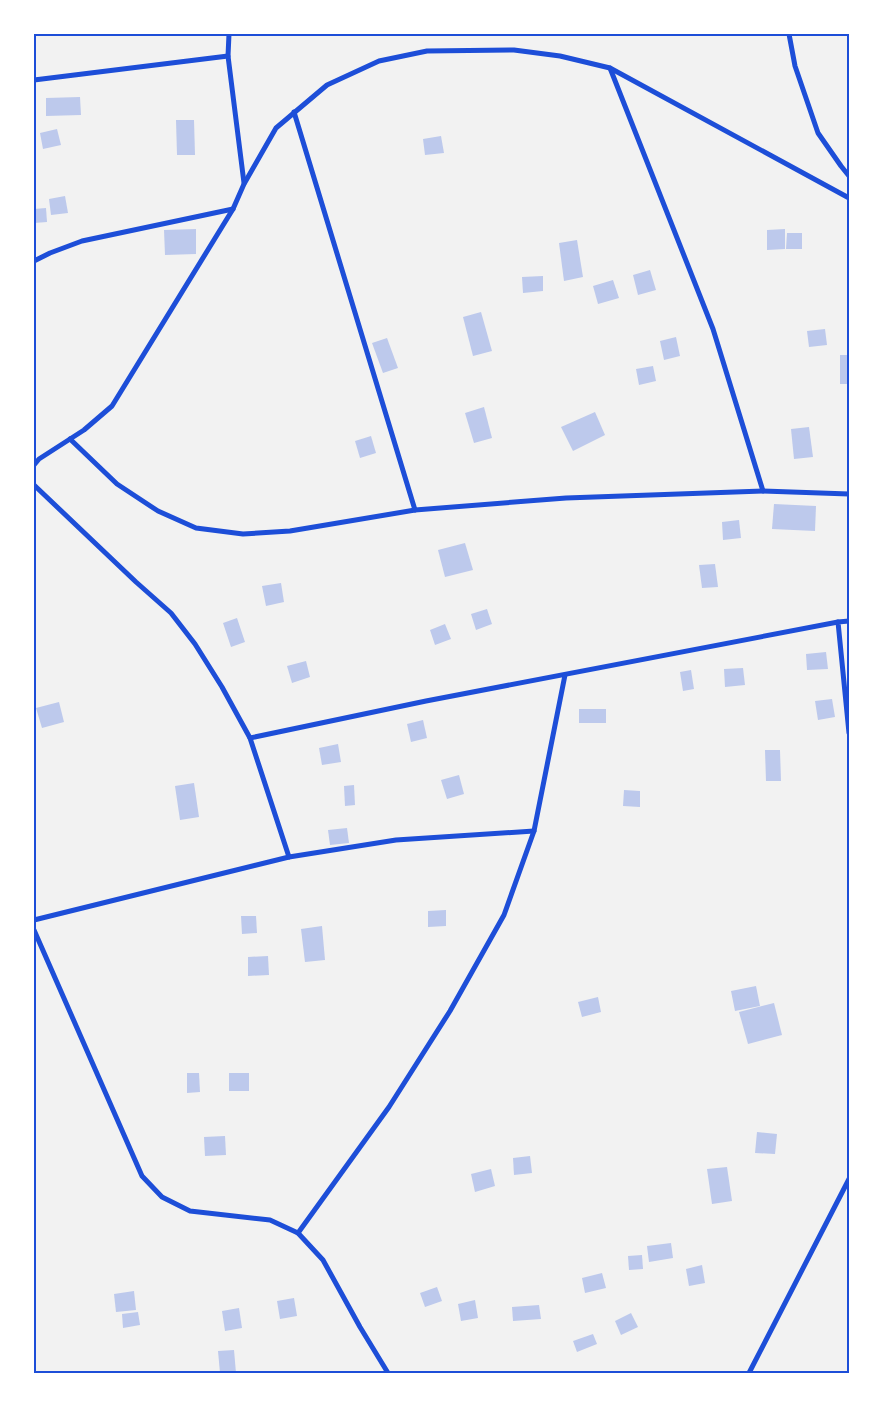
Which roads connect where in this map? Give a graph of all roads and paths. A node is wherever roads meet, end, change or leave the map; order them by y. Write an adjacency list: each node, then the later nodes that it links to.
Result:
1 (229, 34): 3 (street)
2 (789, 34): 7 (street)
3 (228, 56): 5 (street); 8 (street)
4 (610, 68): 6 (street); 9 (street); 15 (street)
5 (34, 80)
6 (294, 112): 8 (street); 17 (street)
7 (849, 176)
8 (244, 184): 10 (street)
9 (849, 198)
10 (232, 209): 11 (street); 12 (street)
11 (34, 261)
12 (70, 439): 13 (street); 17 (street)
13 (34, 465)
14 (34, 485): 22 (street)
15 (763, 491): 16 (street); 17 (street)
16 (849, 494)
17 (415, 510)
18 (849, 621): 19 (street)
19 (838, 622): 20 (street); 21 (street)
20 (565, 674): 22 (street); 23 (street)
21 (849, 733)
22 (250, 738): 24 (street)
23 (534, 831): 24 (street); 28 (street)
24 (289, 857): 25 (street)
25 (34, 920)
26 (34, 930): 28 (street)
27 (849, 1178): 30 (street)
28 (298, 1233): 29 (street)
29 (388, 1373)
30 (749, 1373)

